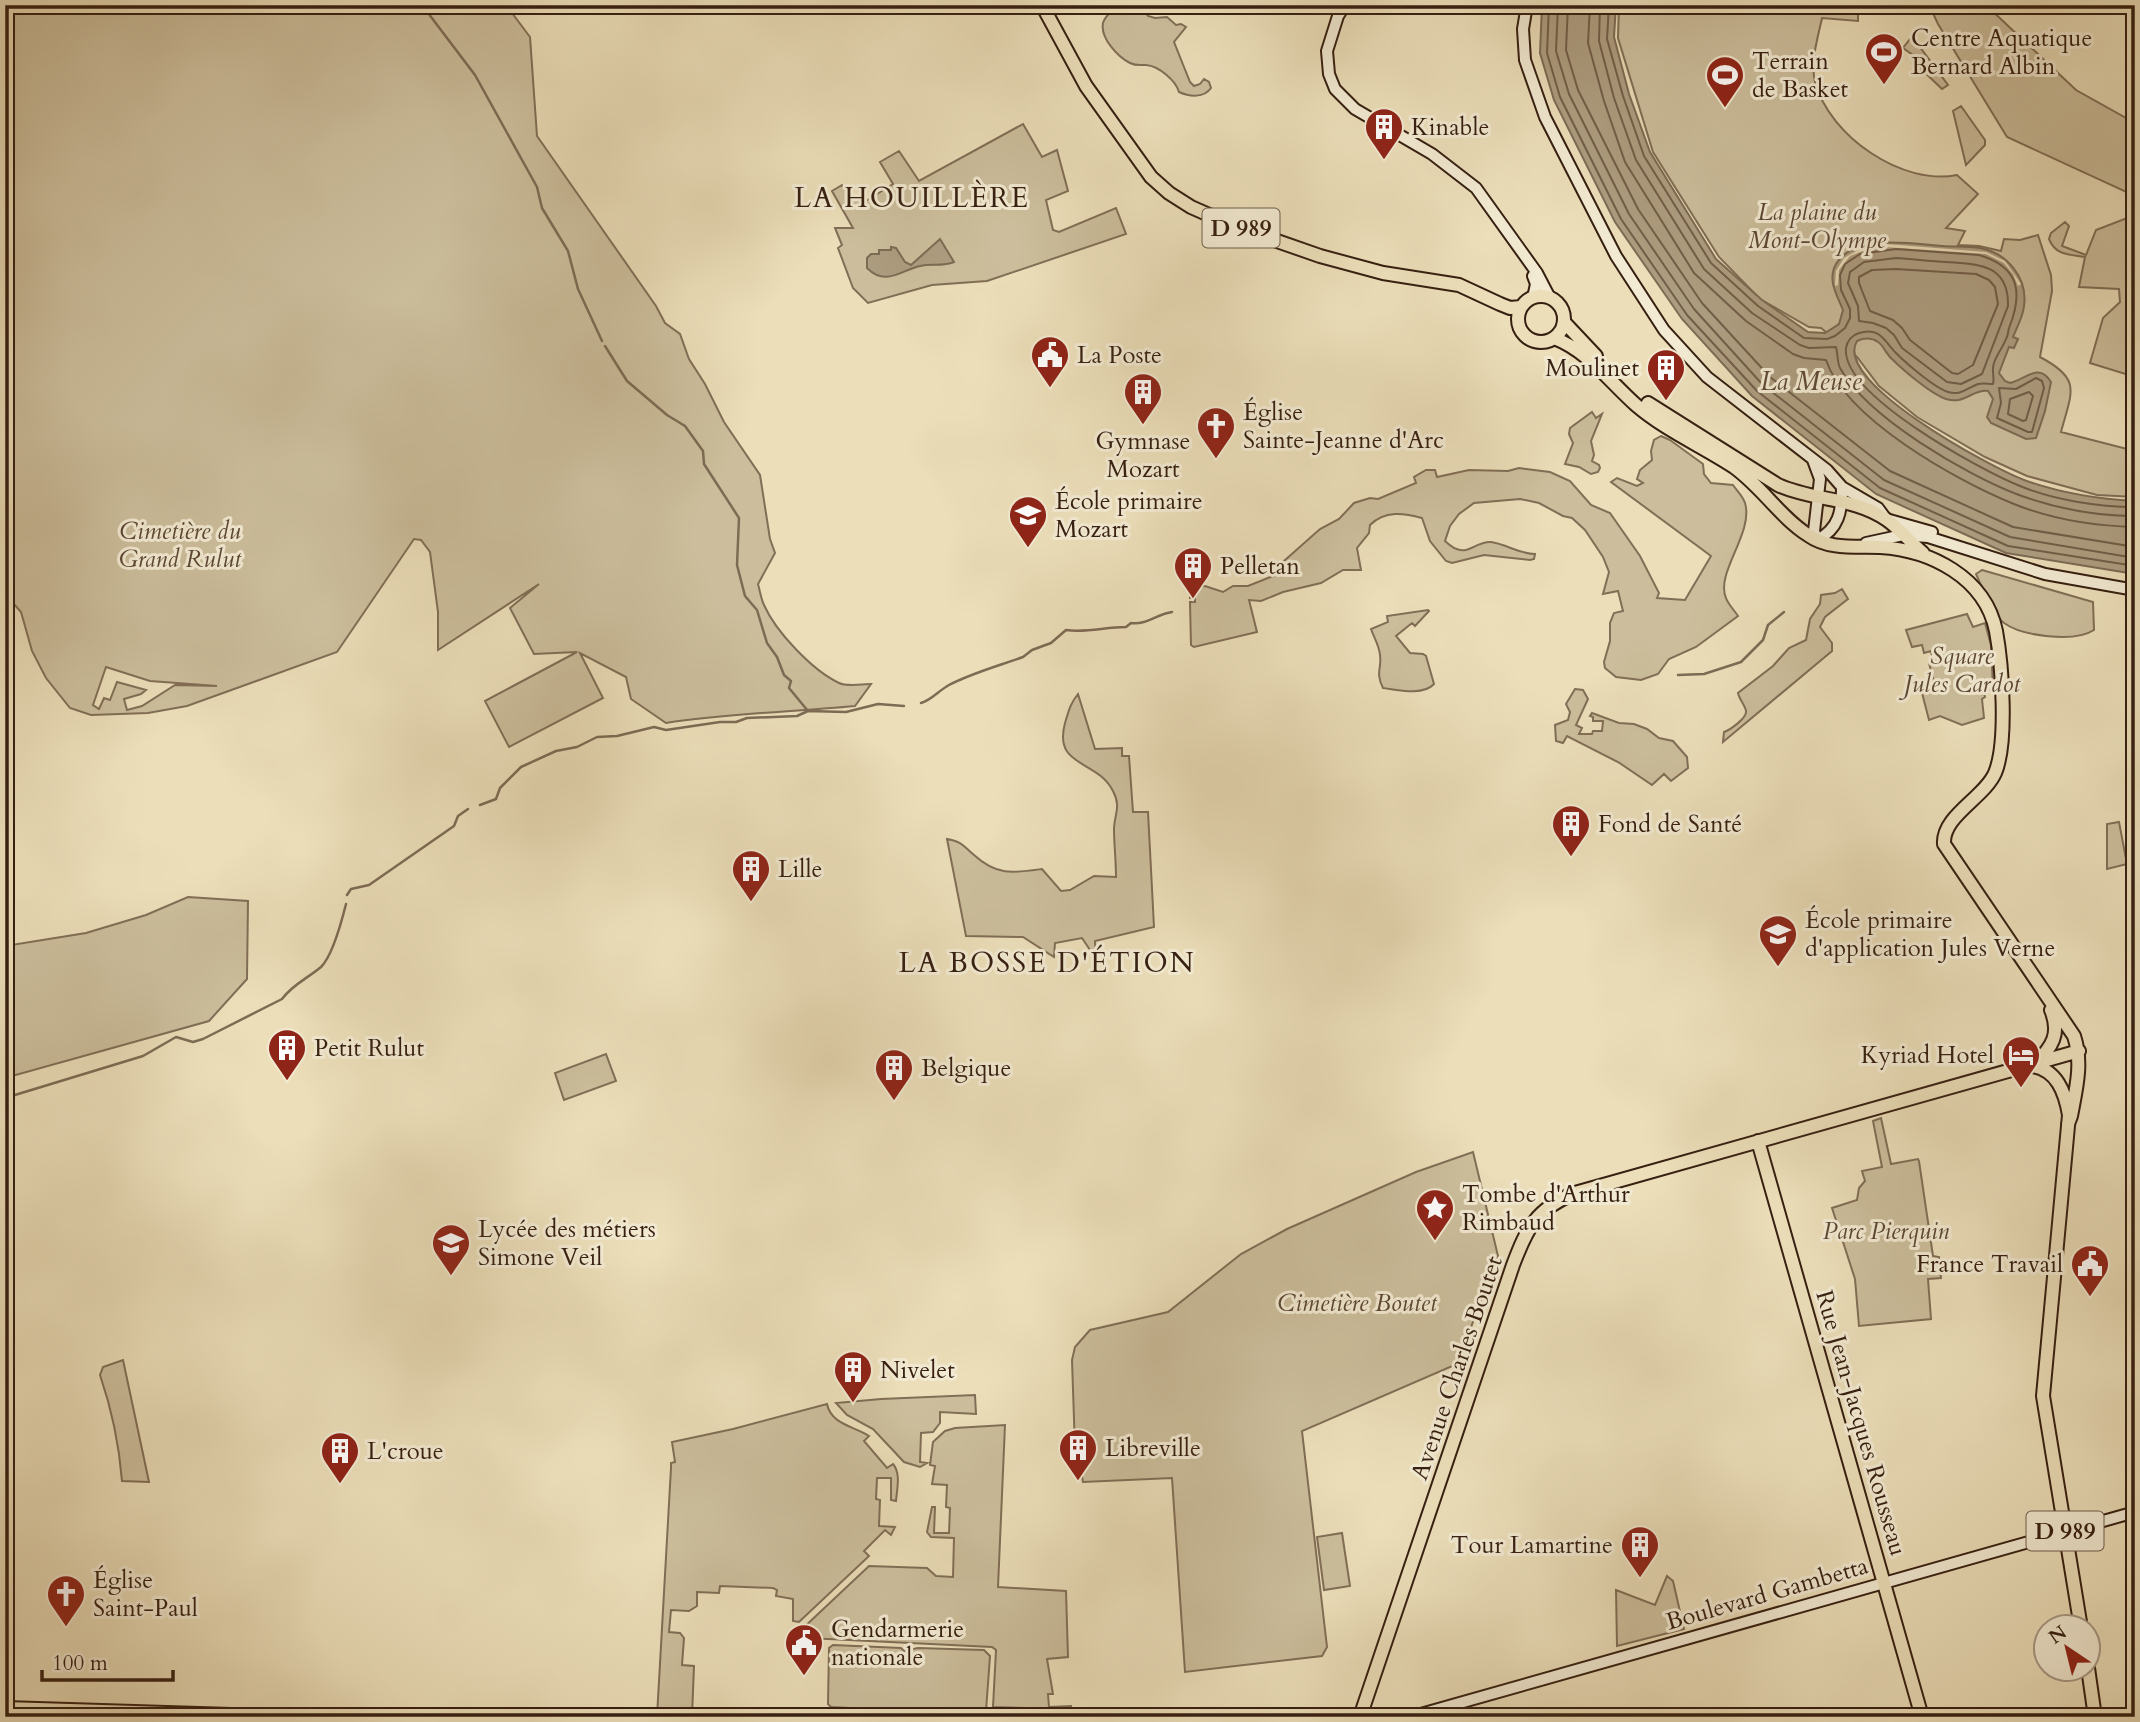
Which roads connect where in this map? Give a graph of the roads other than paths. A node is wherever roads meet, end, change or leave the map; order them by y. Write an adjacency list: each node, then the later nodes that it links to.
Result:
1 (1042, 5): 7 (main road, D 989)
2 (1345, 5): 4 (street)
3 (1527, 5): 12 (street)
4 (1523, 255): 5 (street); 6 (street)
5 (1533, 298): 6 (main road); 8 (main road)
6 (1550, 298): 10 (main road)
7 (1490, 299): 8 (main road, D 989); 9 (main road, D 989)
8 (1521, 307): 9 (main road)
9 (1518, 322): 11 (main road)
10 (1564, 322): 11 (main road); 14 (main road)
11 (1554, 338): 18 (main road)
12 (1813, 460): 13 (street); 14 (street)
13 (1842, 487): 15 (street); 16 (street)
14 (1819, 497): 15 (main road); 18 (street)
15 (1842, 502): 16 (main road); 18 (street)
16 (1886, 519): 17 (main road); 20 (street)
17 (1903, 535): 19 (street); 20 (street); 21 (main road)
18 (1817, 540): 19 (main road)
19 (1849, 547): 21 (main road)
20 (1980, 552): 22 (street)
21 (1926, 555): 23 (main road)
22 (2135, 590)
23 (2035, 982): 24 (main road); 25 (main road)
24 (2079, 1051): 25 (main road, Avenue Charles Boutet); 26 (main road)
25 (2032, 1065): 26 (main road); 27 (main road, Avenue Charles Boutet)
26 (2068, 1124): 29 (main road, D 989)
27 (1758, 1141): 30 (main road, Rue Jean-Jacques Rousseau); 33 (main road, Avenue Charles Boutet)
28 (2135, 1512): 29 (street, Boulevard Gambetta)
29 (2065, 1532): 30 (street, Boulevard Gambetta); 31 (main road, D 989)
30 (1884, 1583): 39 (street, Boulevard Gambetta); 40 (main road, Rue Jean-Jacques Rousseau)
31 (2079, 1614)
32 (2090, 1684): 41 (main road)
33 (1370, 1690): 37 (main road, Avenue Charles Boutet); 38 (street)
34 (5, 1708): 35 (main road)
35 (216, 1715): 36 (main road)
36 (296, 1717)
37 (1360, 1717)
38 (1368, 1717)
39 (1410, 1717)
40 (1922, 1717)
41 (2095, 1717)

